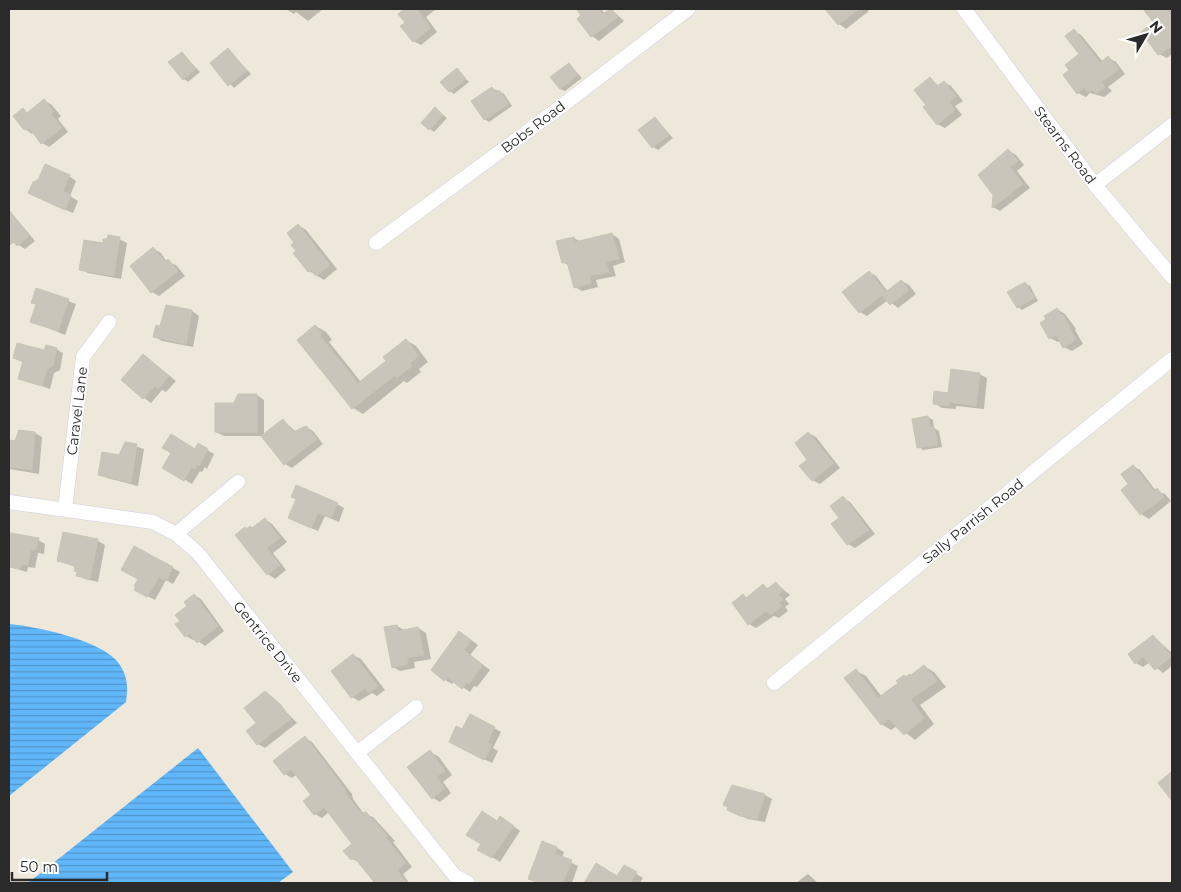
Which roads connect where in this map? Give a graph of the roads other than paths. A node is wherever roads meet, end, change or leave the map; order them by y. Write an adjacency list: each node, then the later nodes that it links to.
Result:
1 (964, 9): 4 (street, Stearns Road)
2 (685, 10): 5 (street, Bobs Road)
3 (1172, 125): 4 (street)
4 (1095, 185): 6 (street, Stearns Road)
5 (376, 243)
6 (1172, 277)
7 (109, 322): 11 (street, Caravel Lane)
8 (1172, 359): 13 (street, Sally Parrish Road)
9 (238, 482): 12 (street)
10 (9, 502): 11 (street, Gentrice Drive)
11 (65, 509): 12 (street, Gentrice Drive)
12 (176, 534): 15 (street, Gentrice Drive)
13 (774, 683)
14 (416, 707): 15 (street)
15 (357, 753): 16 (street, Gentrice Drive)
16 (452, 880): 17 (street, Gentrice Drive)
17 (468, 883)

